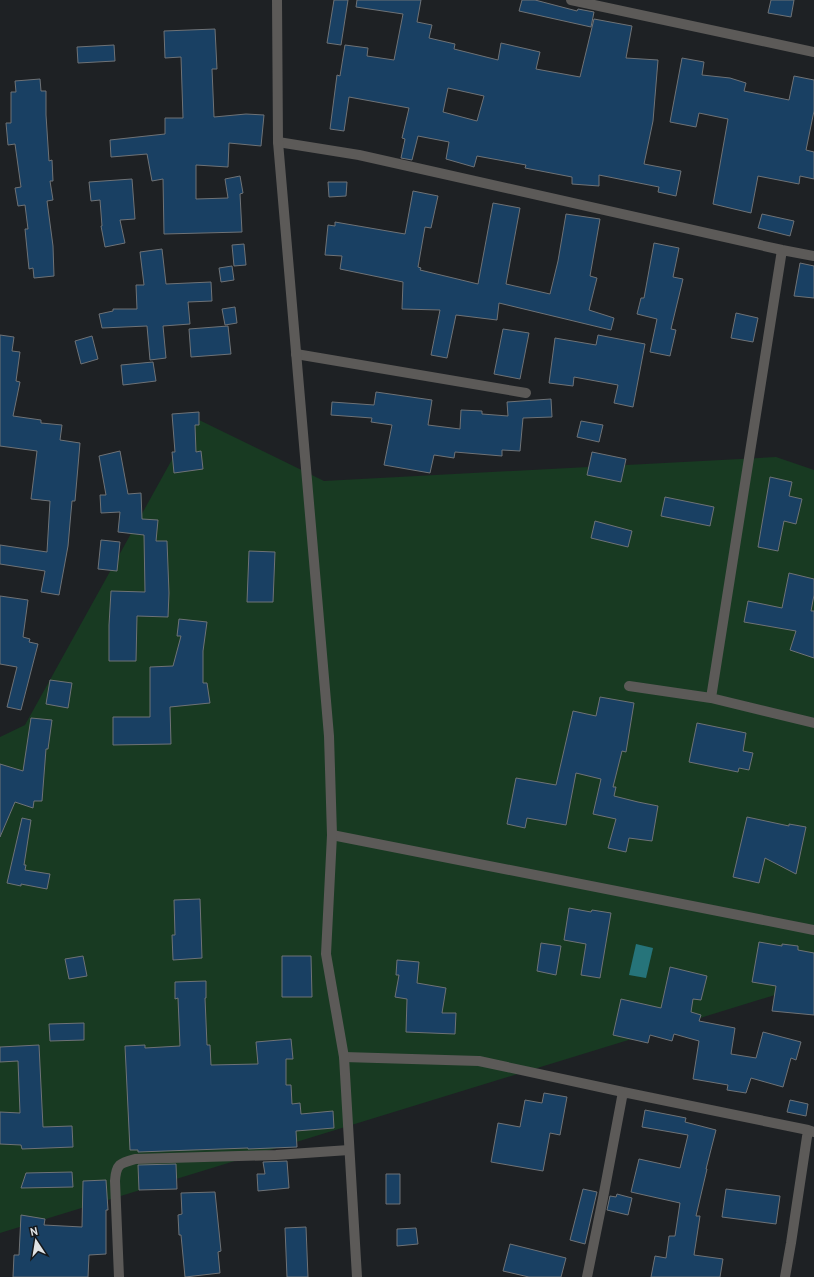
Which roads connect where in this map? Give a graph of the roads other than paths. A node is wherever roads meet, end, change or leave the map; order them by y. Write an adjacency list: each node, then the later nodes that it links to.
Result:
1 (277, 0): 4 (street)
2 (571, 0): 3 (street)
3 (814, 52)
4 (278, 142): 5 (street); 7 (street)
5 (782, 250): 6 (street); 10 (street)
6 (814, 256)
7 (296, 354): 8 (street); 12 (street)
8 (526, 393)
9 (629, 686): 10 (street)
10 (711, 698): 11 (street)
11 (814, 723)
12 (332, 835): 13 (street); 14 (street)
13 (814, 930)
14 (344, 1057): 15 (street); 17 (street)
15 (623, 1092): 16 (street); 20 (street)
16 (811, 1131): 21 (street)
17 (349, 1150): 18 (street); 19 (street)
18 (119, 1277)
19 (357, 1277)
20 (587, 1277)
21 (785, 1277)

